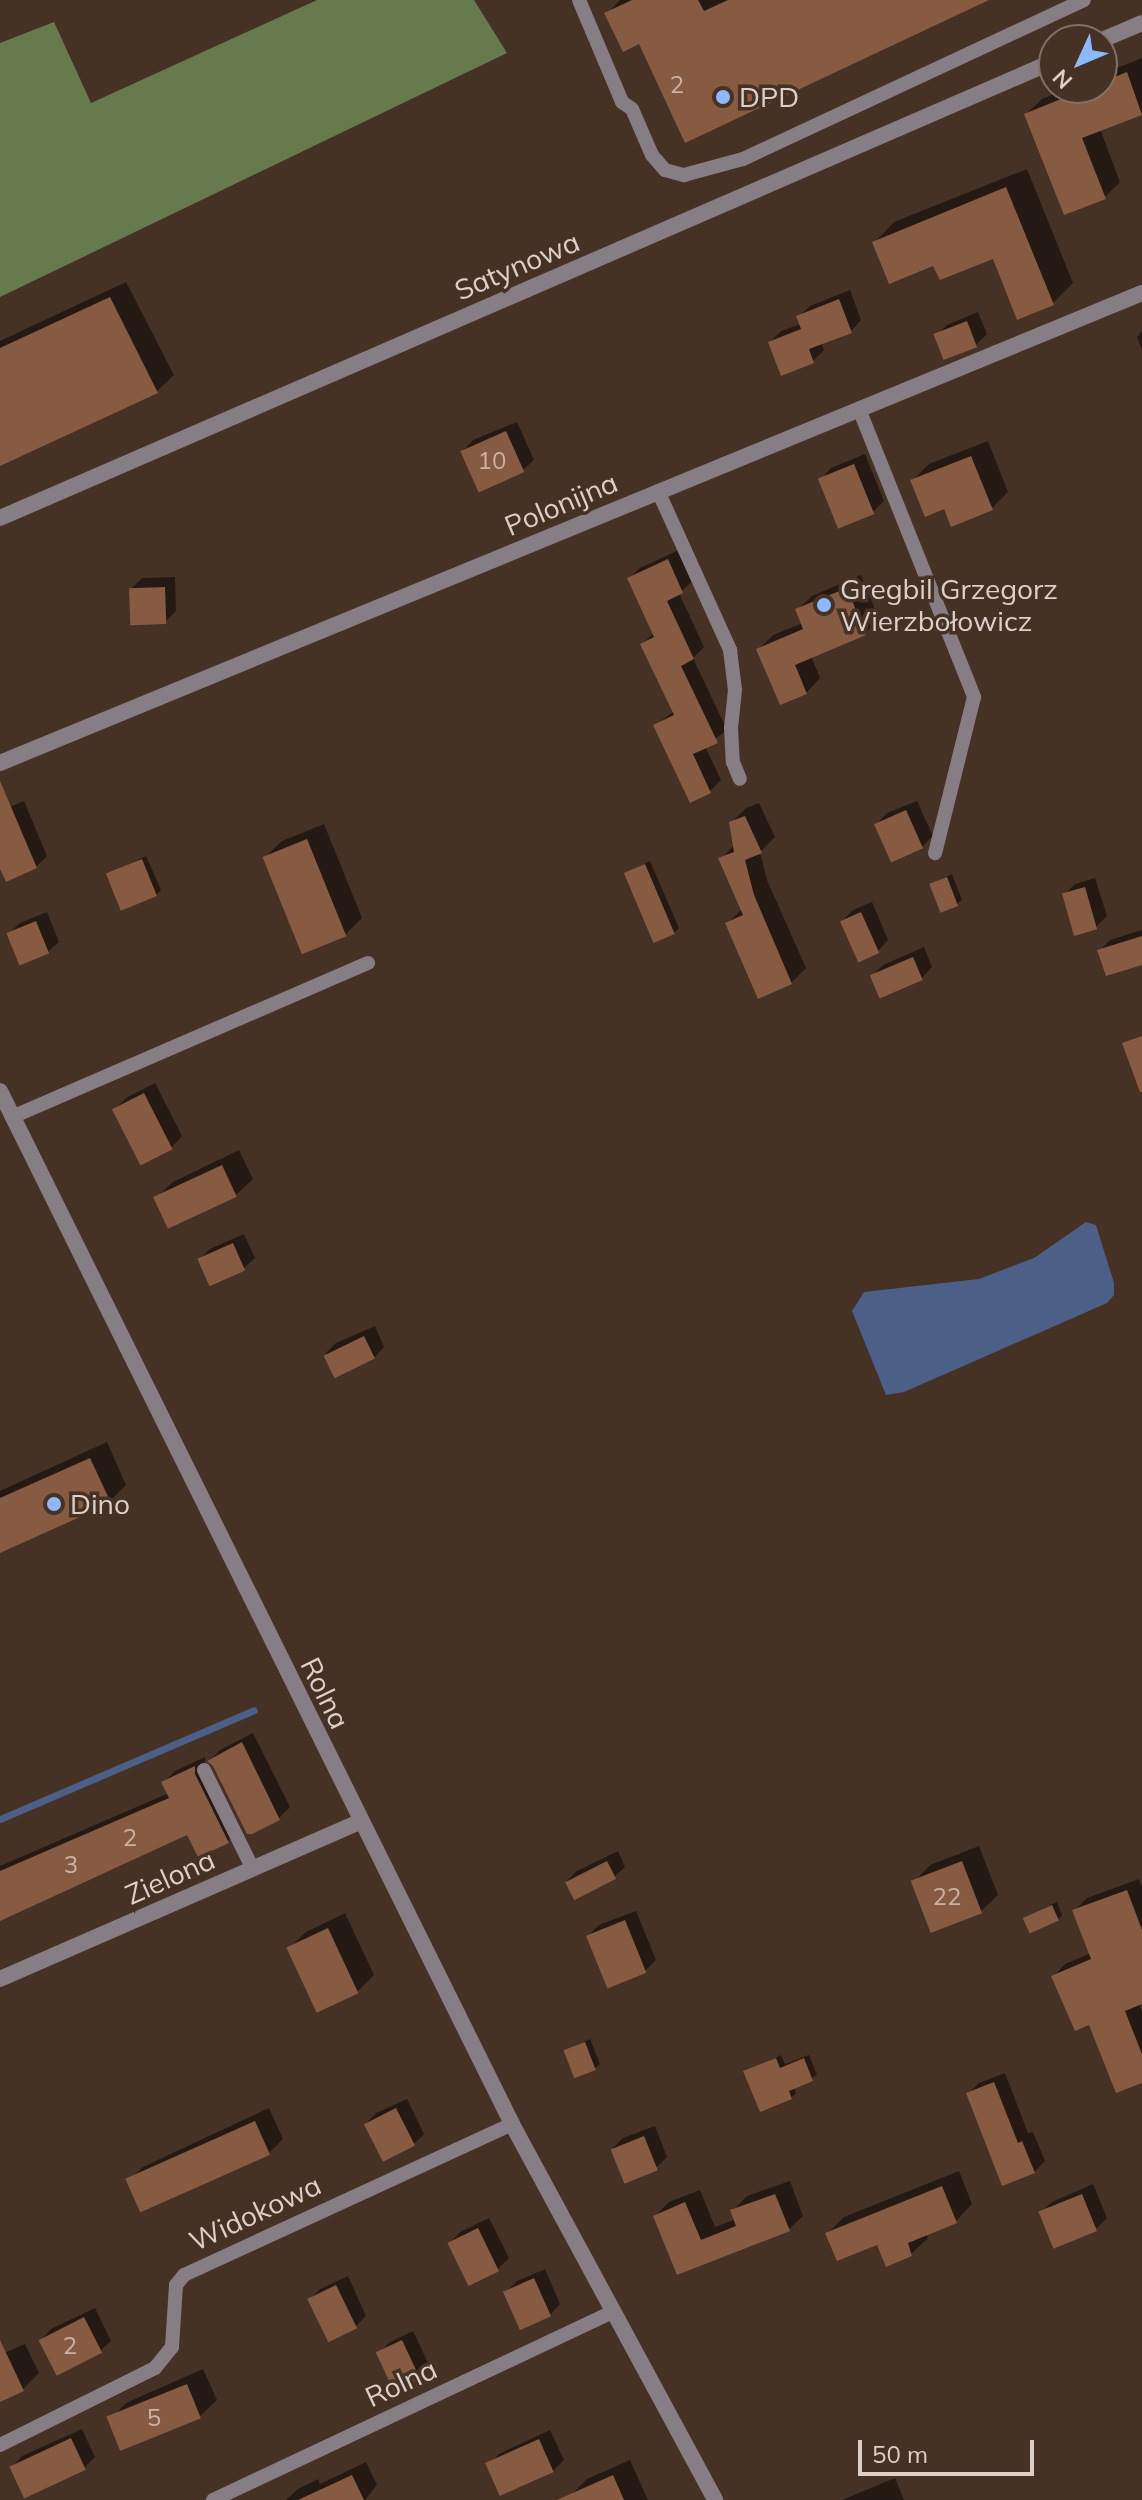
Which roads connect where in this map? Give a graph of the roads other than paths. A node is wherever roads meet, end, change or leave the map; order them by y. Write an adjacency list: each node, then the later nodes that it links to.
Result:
1 (579, 0): 2 (lane)
2 (1084, 0)
3 (1142, 23): 4 (street)
4 (1118, 33)
5 (1038, 68): 9 (street, Satynowa)
6 (1142, 293): 7 (street, Polonijna)
7 (859, 409): 8 (street, Polonijna); 12 (lane)
8 (658, 491): 10 (street, Polonijna); 11 (lane)
9 (0, 518)
10 (0, 763)
11 (740, 779)
12 (935, 853)
13 (368, 963): 15 (lane)
14 (0, 1091): 15 (street, Rolna)
15 (12, 1117): 17 (street, Rolna)
16 (204, 1770): 18 (lane)
17 (360, 1822): 18 (street, Zielona); 20 (street, Rolna)
18 (253, 1869): 19 (street, Zielona)
19 (0, 1979)
20 (512, 2124): 21 (street, Rolna); 22 (lane, Widokowa)
21 (611, 2313): 23 (lane, Rolna); 24 (street, Rolna)
22 (0, 2445)
23 (213, 2500)
24 (715, 2500)

